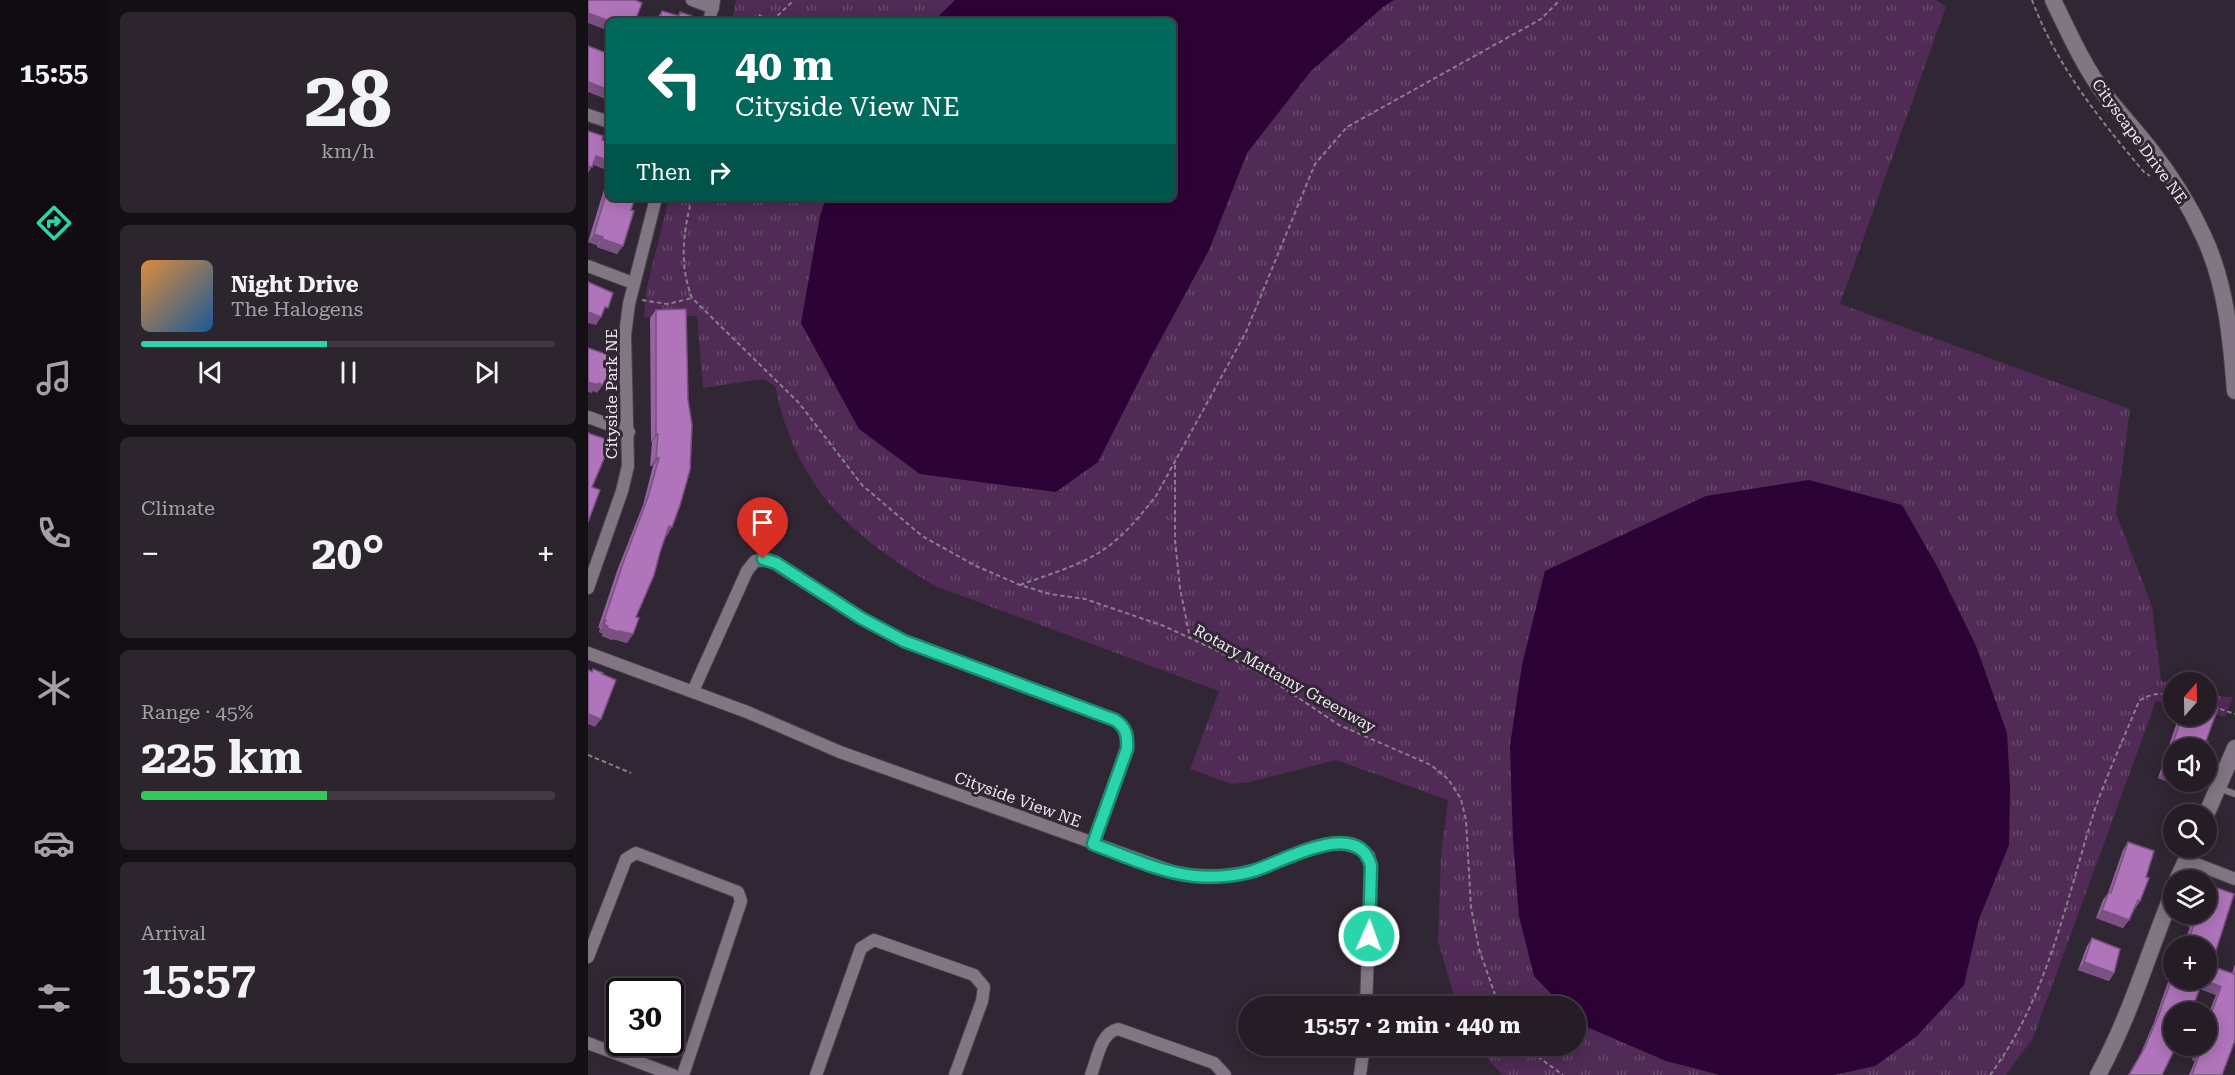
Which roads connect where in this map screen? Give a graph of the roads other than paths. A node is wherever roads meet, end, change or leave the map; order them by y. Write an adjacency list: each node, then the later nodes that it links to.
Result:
1 (692, 0): 3 (street)
2 (2053, 0): 9 (street, Cityscape Drive NE)
3 (713, 4)
4 (588, 115): 5 (street)
5 (606, 121)
6 (655, 201): 8 (street, Cityside Park NE)
7 (588, 266): 8 (street)
8 (633, 283): 11 (street, Cityside Park NE)
9 (2235, 391)
10 (588, 417): 11 (street)
11 (629, 432): 12 (street, Cityside Park NE)
12 (588, 588)
13 (588, 652): 14 (street, Cityside View NE)
14 (693, 691): 19 (street, Cityside View NE); 19 (street)
15 (2235, 748): 16 (street)
16 (2219, 788): 17 (lane); 18 (street)
17 (2235, 794)
18 (2211, 804)
19 (1093, 844): 24 (street, Cityside View NE)
20 (2196, 858): 21 (street)
21 (2235, 879)
22 (2163, 918): 34 (street)
23 (588, 957): 28 (street)
24 (1366, 996)
25 (588, 1043): 27 (street)
26 (1363, 1056): 33 (street)
27 (673, 1075)
28 (684, 1075)
29 (816, 1075): 30 (street)
30 (955, 1075)
31 (1091, 1075): 32 (street)
32 (1225, 1075)
33 (1360, 1075)
34 (2098, 1075)

